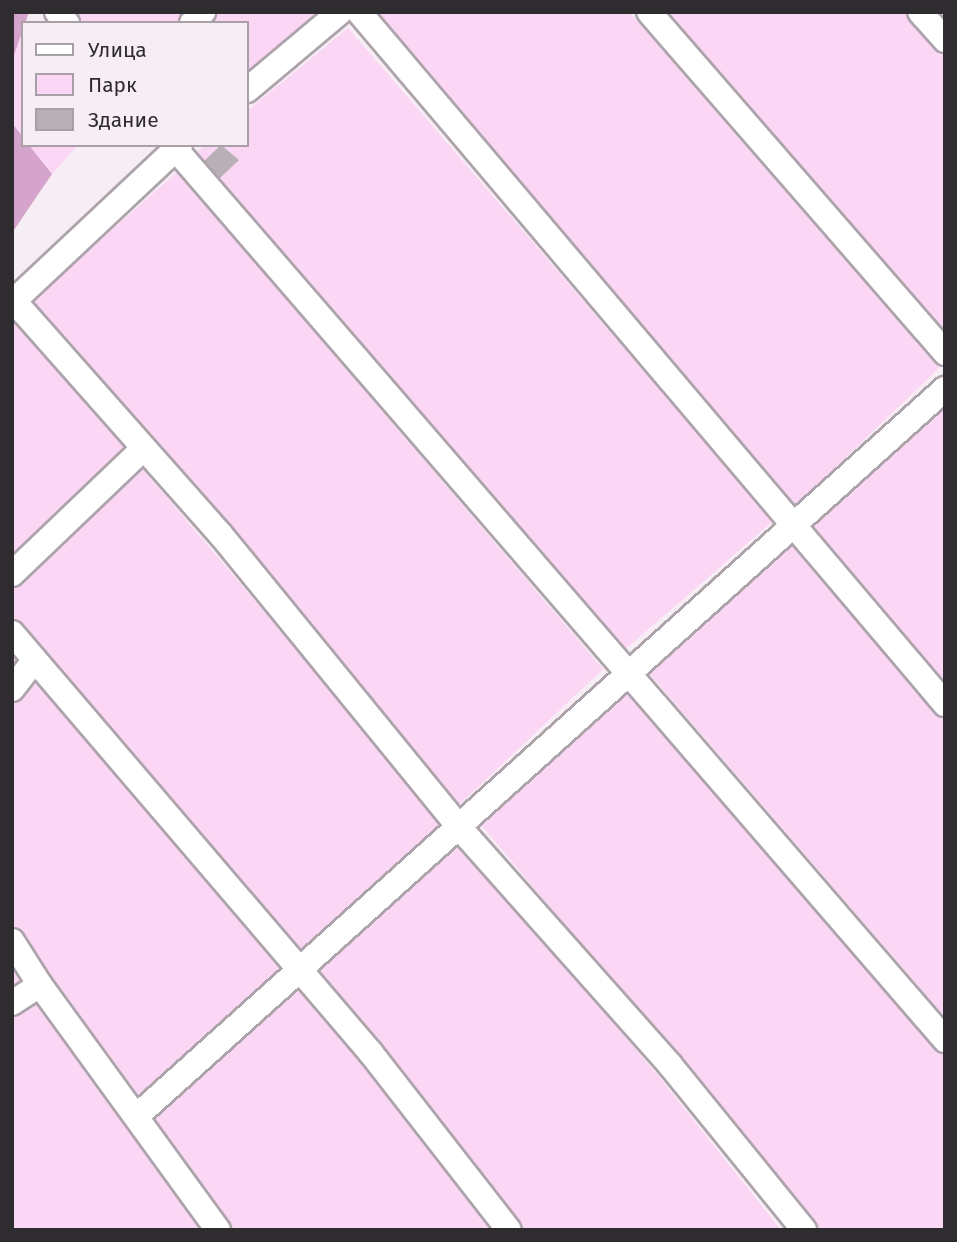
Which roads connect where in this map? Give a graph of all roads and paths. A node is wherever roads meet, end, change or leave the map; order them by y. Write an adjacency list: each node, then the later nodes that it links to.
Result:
1 (340, 12): 6 (lane)
2 (359, 12): 11 (lane)
3 (649, 12): 8 (lane)
4 (920, 12): 5 (lane)
5 (945, 40)
6 (248, 89)
7 (176, 147): 10 (lane); 15 (lane)
8 (945, 353)
9 (945, 389): 11 (lane)
10 (143, 449): 12 (lane); 18 (lane)
11 (792, 526): 15 (lane); 17 (lane)
12 (12, 574)
13 (12, 633): 14 (lane)
14 (35, 660): 16 (lane); 20 (lane)
15 (624, 674): 18 (lane); 23 (lane)
16 (12, 689)
17 (945, 704)
18 (458, 826): 20 (lane); 27 (lane)
19 (12, 941): 21 (lane)
20 (299, 969): 24 (lane); 26 (lane)
21 (40, 985): 22 (lane); 24 (lane)
22 (12, 1003)
23 (945, 1040)
24 (138, 1115): 25 (lane)
25 (218, 1230)
26 (509, 1230)
27 (804, 1230)

